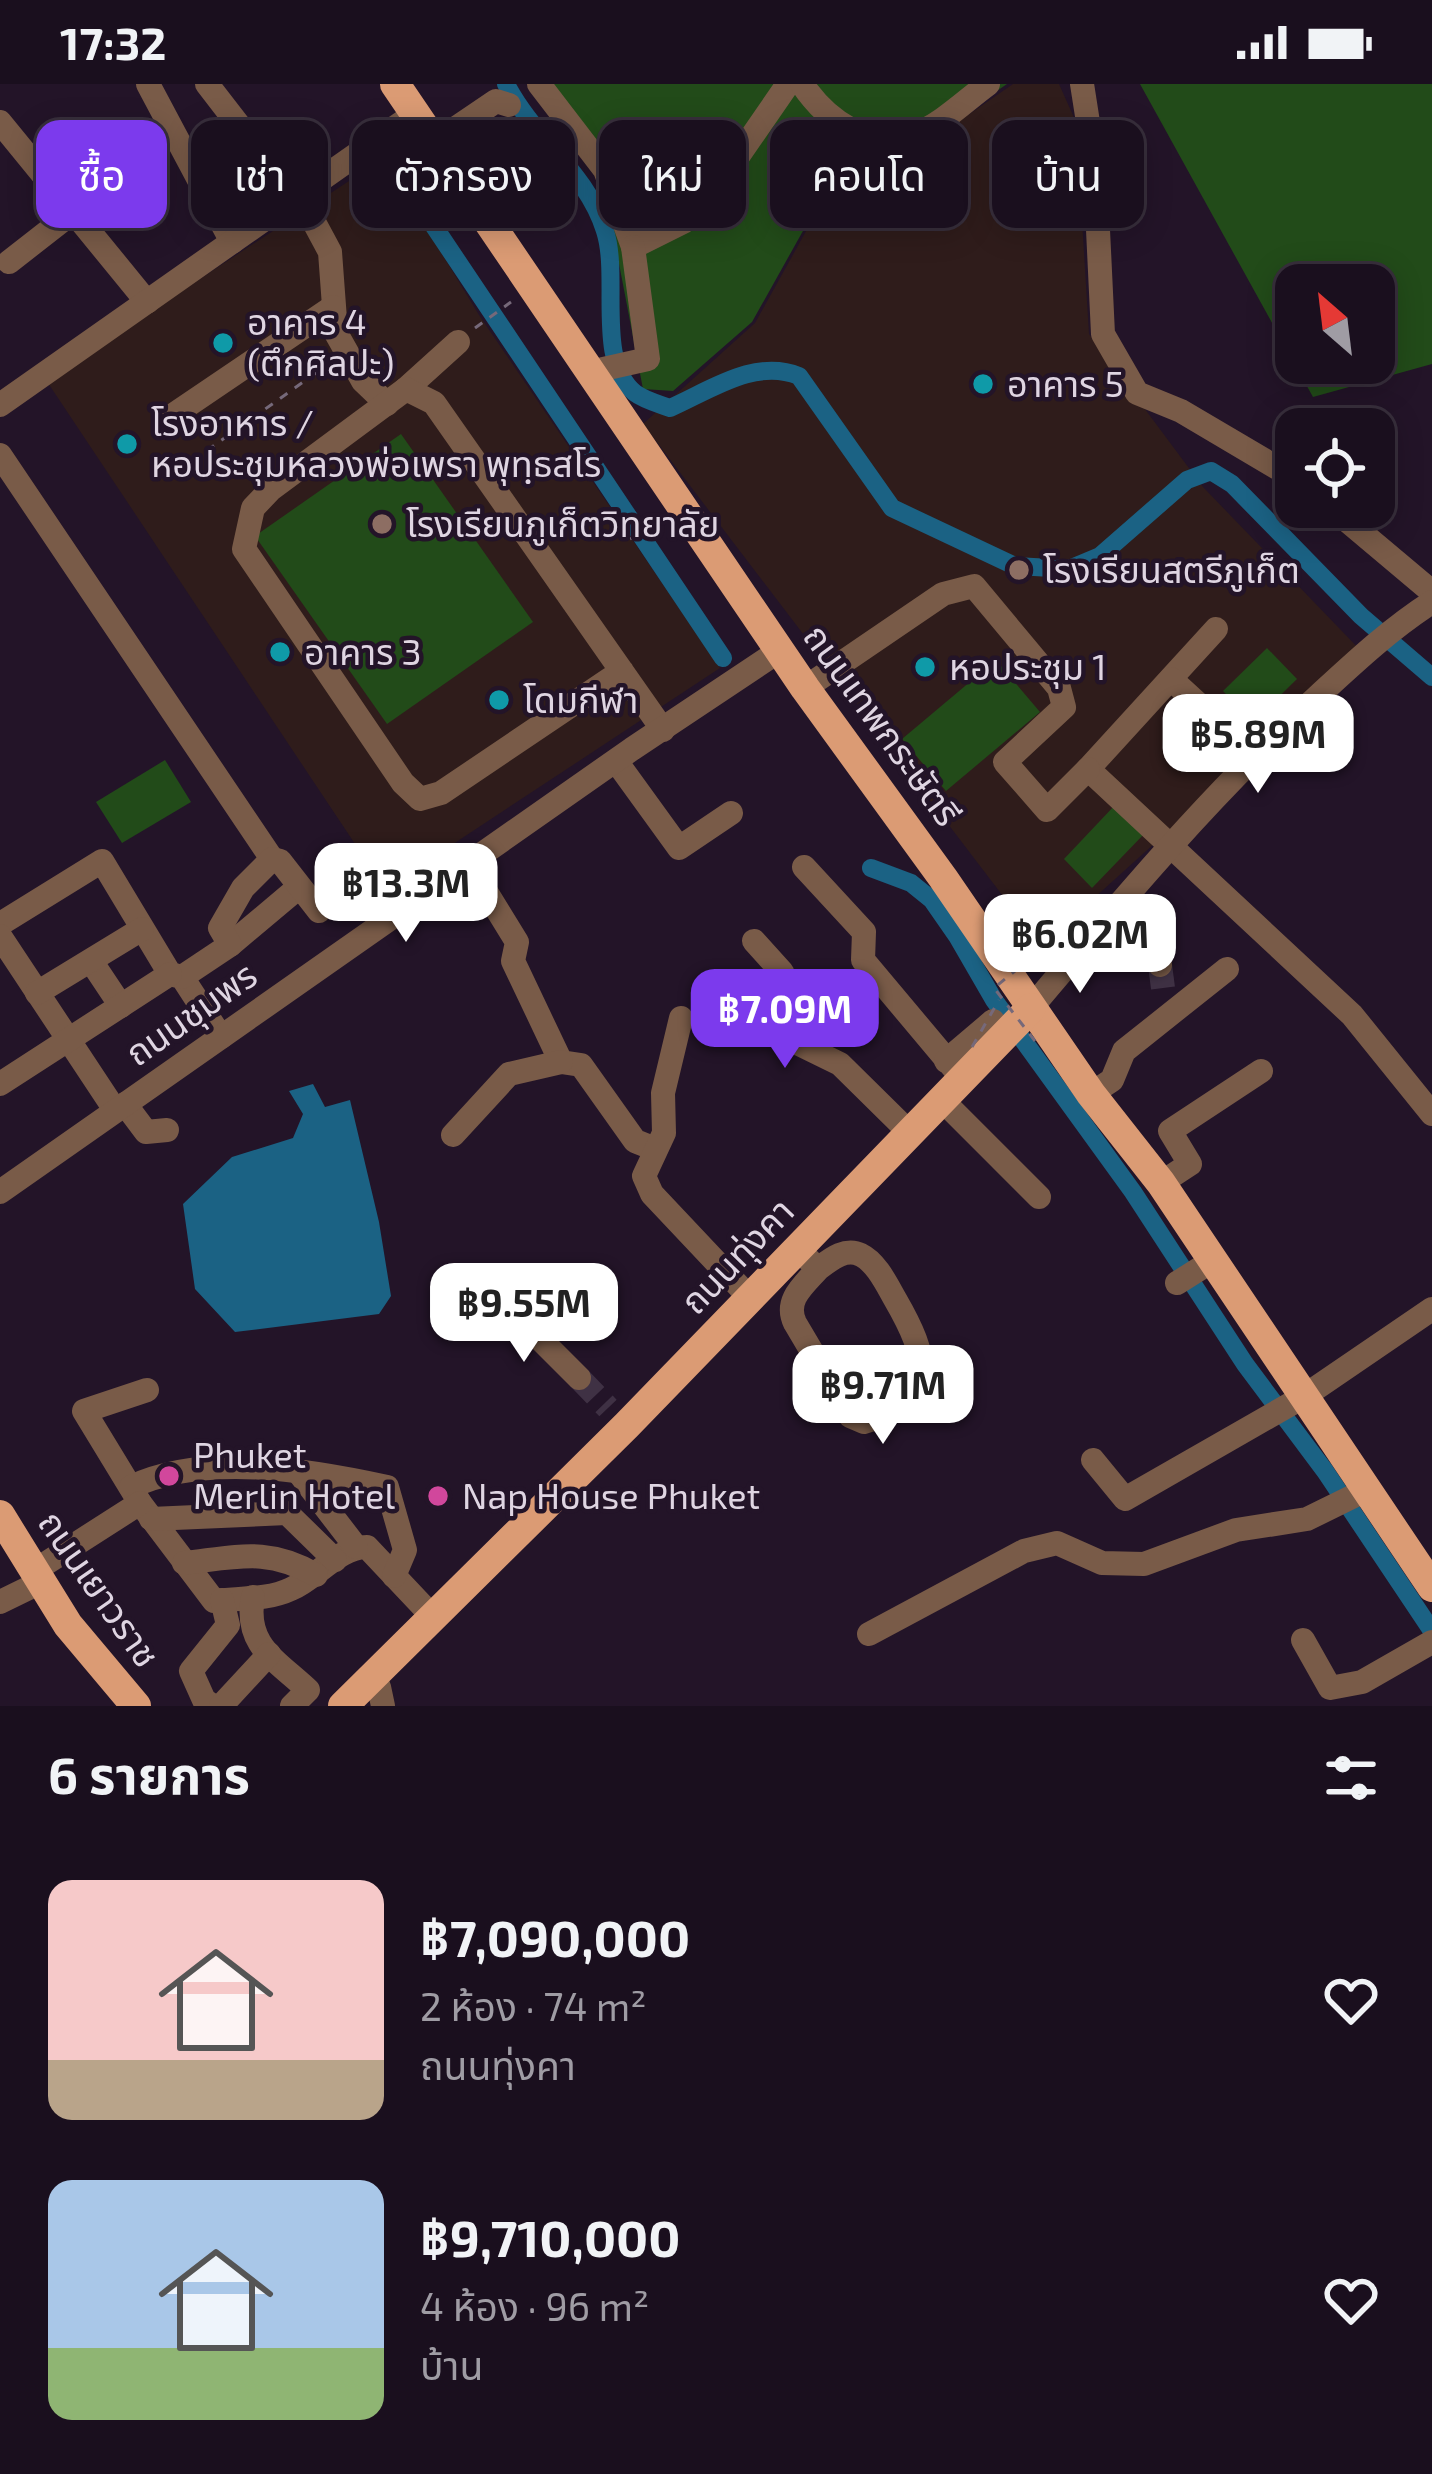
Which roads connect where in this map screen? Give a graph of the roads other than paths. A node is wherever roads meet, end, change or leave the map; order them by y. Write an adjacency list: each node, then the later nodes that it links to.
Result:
1 (207, 84): 11 (street)
2 (395, 84): 10 (main road, ถนนเทพกระษัตรี)
3 (788, 84): 23 (street)
4 (802, 84): 5 (street)
5 (988, 84)
6 (1082, 84): 33 (street)
7 (148, 85): 22 (street)
8 (537, 87): 23 (street)
9 (509, 105): 13 (street)
10 (415, 114): 12 (main road, ถนนเทพกระษัตรี); 16 (street)
11 (234, 120)
12 (419, 120)
13 (467, 120)
14 (3, 132): 15 (street)
15 (36, 170)
16 (328, 175)
17 (53, 228): 24 (street)
18 (86, 228): 25 (street)
19 (252, 228): 22 (street)
20 (317, 228): 26 (street)
21 (494, 228): 28 (main road, ถนนเทพกระษัตรี)
22 (232, 242): 25 (street)
23 (633, 247): 28 (street)
24 (9, 262)
25 (147, 302): 30 (street)
26 (333, 307): 29 (street); 31 (street)
27 (458, 342): 29 (street)
28 (594, 371): 38 (main road, ถนนเทพกระษัตรี)
29 (397, 396): 39 (street); 39 (street)
30 (3, 397)
31 (163, 422)
32 (0, 454): 48 (street)
33 (1275, 467)
34 (1356, 528): 35 (street)
35 (1432, 592)
36 (1432, 602): 43 (street)
37 (1216, 629): 40 (street)
38 (779, 651): 41 (main road, ถนนเทพกระษัตรี); 42 (street, ถนนชุมพร)
39 (622, 671): 42 (street)
40 (1171, 679): 43 (street); 45 (street)
41 (805, 688): 45 (street); 57 (main road, ถนนเทพกระษัตรี)
42 (663, 730): 44 (street, ถนนชุมพร)
43 (1255, 756): 47 (street)
44 (616, 761): 46 (street); 49 (street, ถนนชุมพร)
45 (1088, 769): 47 (street)
46 (731, 813)
47 (1171, 846): 52 (street); 79 (street)
48 (272, 860): 51 (street); 59 (street)
49 (469, 863): 69 (street, ถนนชุมพร); 71 (street)
50 (804, 867): 74 (street)
51 (299, 887): 53 (street); 59 (street)
52 (1119, 904): 60 (street); 66 (street)
53 (319, 910)
54 (0, 924): 55 (street)
55 (142, 929): 61 (street); 63 (street)
56 (0, 936): 64 (street)
57 (984, 936): 60 (main road); 68 (main road, ถนนเทพกระษัตรี)
58 (754, 941): 81 (street)
59 (230, 945): 63 (street)
60 (1086, 954): 68 (street)
61 (91, 961): 64 (street); 65 (street)
62 (1227, 969): 66 (street)
63 (176, 975): 65 (street); 69 (street)
64 (37, 993): 70 (street)
65 (121, 1006): 70 (street)
66 (1168, 1015): 77 (street)
67 (681, 1018): 76 (street)
68 (1014, 1020): 74 (main road, ถนนทุ่งคา); 77 (main road, ถนนเทพกระษัตรี)
69 (221, 1037): 78 (street, ถนนชุมพร)
70 (69, 1041): 75 (street); 78 (street)
71 (561, 1062): 82 (street); 83 (street)
72 (648, 1070): 76 (street)
73 (1261, 1071): 84 (street)
74 (950, 1080): 81 (main road, ถนนทุ่งคา); 86 (street)
75 (0, 1084)
76 (663, 1093): 83 (street)
77 (1090, 1094): 84 (main road, ถนนเทพกระษัตรี)
78 (120, 1107): 80 (street); 85 (street, ถนนชุมพร)
79 (1432, 1114)
80 (167, 1130)
81 (910, 1133): 87 (main road, ถนนทุ่งคา)
82 (452, 1135)
83 (655, 1149): 88 (street)
84 (1161, 1183): 93 (main road, ถนนเทพกระษัตรี)
85 (0, 1192)
86 (1039, 1197)
87 (808, 1259): 87 (street); 88 (main road, ถนนทุ่งคา)
88 (751, 1299): 107 (main road, ถนนทุ่งคา)
89 (1432, 1309): 93 (street)
90 (512, 1310): 91 (street)
91 (579, 1378)
92 (147, 1390): 97 (street)
93 (1288, 1406): 94 (street); 96 (main road, ถนนเทพกระษัตรี)
94 (1093, 1460)
95 (296, 1469): 97 (street); 99 (street); 102 (street)
96 (1352, 1498): 103 (main road, ถนนเทพกระษัตรี); 108 (street)
97 (140, 1503): 99 (street); 100 (street); 101 (street)
98 (0, 1516): 101 (main road, ถนนเยาวราช)
99 (336, 1561): 100 (street); 102 (street); 104 (street)
100 (184, 1563): 105 (street)
101 (37, 1576): 106 (street); 113 (main road, ถนนเยาวราช)
102 (394, 1576): 107 (street)
103 (1432, 1587)
104 (253, 1597): 105 (street); 111 (street)
105 (222, 1600): 114 (street)
106 (0, 1602)
107 (434, 1618): 112 (main road, ถนนทุ่งคา)
108 (869, 1634)
109 (1303, 1640): 110 (street)
110 (1431, 1642)
111 (269, 1654): 114 (street); 115 (street)
112 (376, 1692): 116 (main road, ถนนทุ่งคา)
113 (136, 1706)
114 (217, 1706)
115 (292, 1706)
116 (343, 1706)

